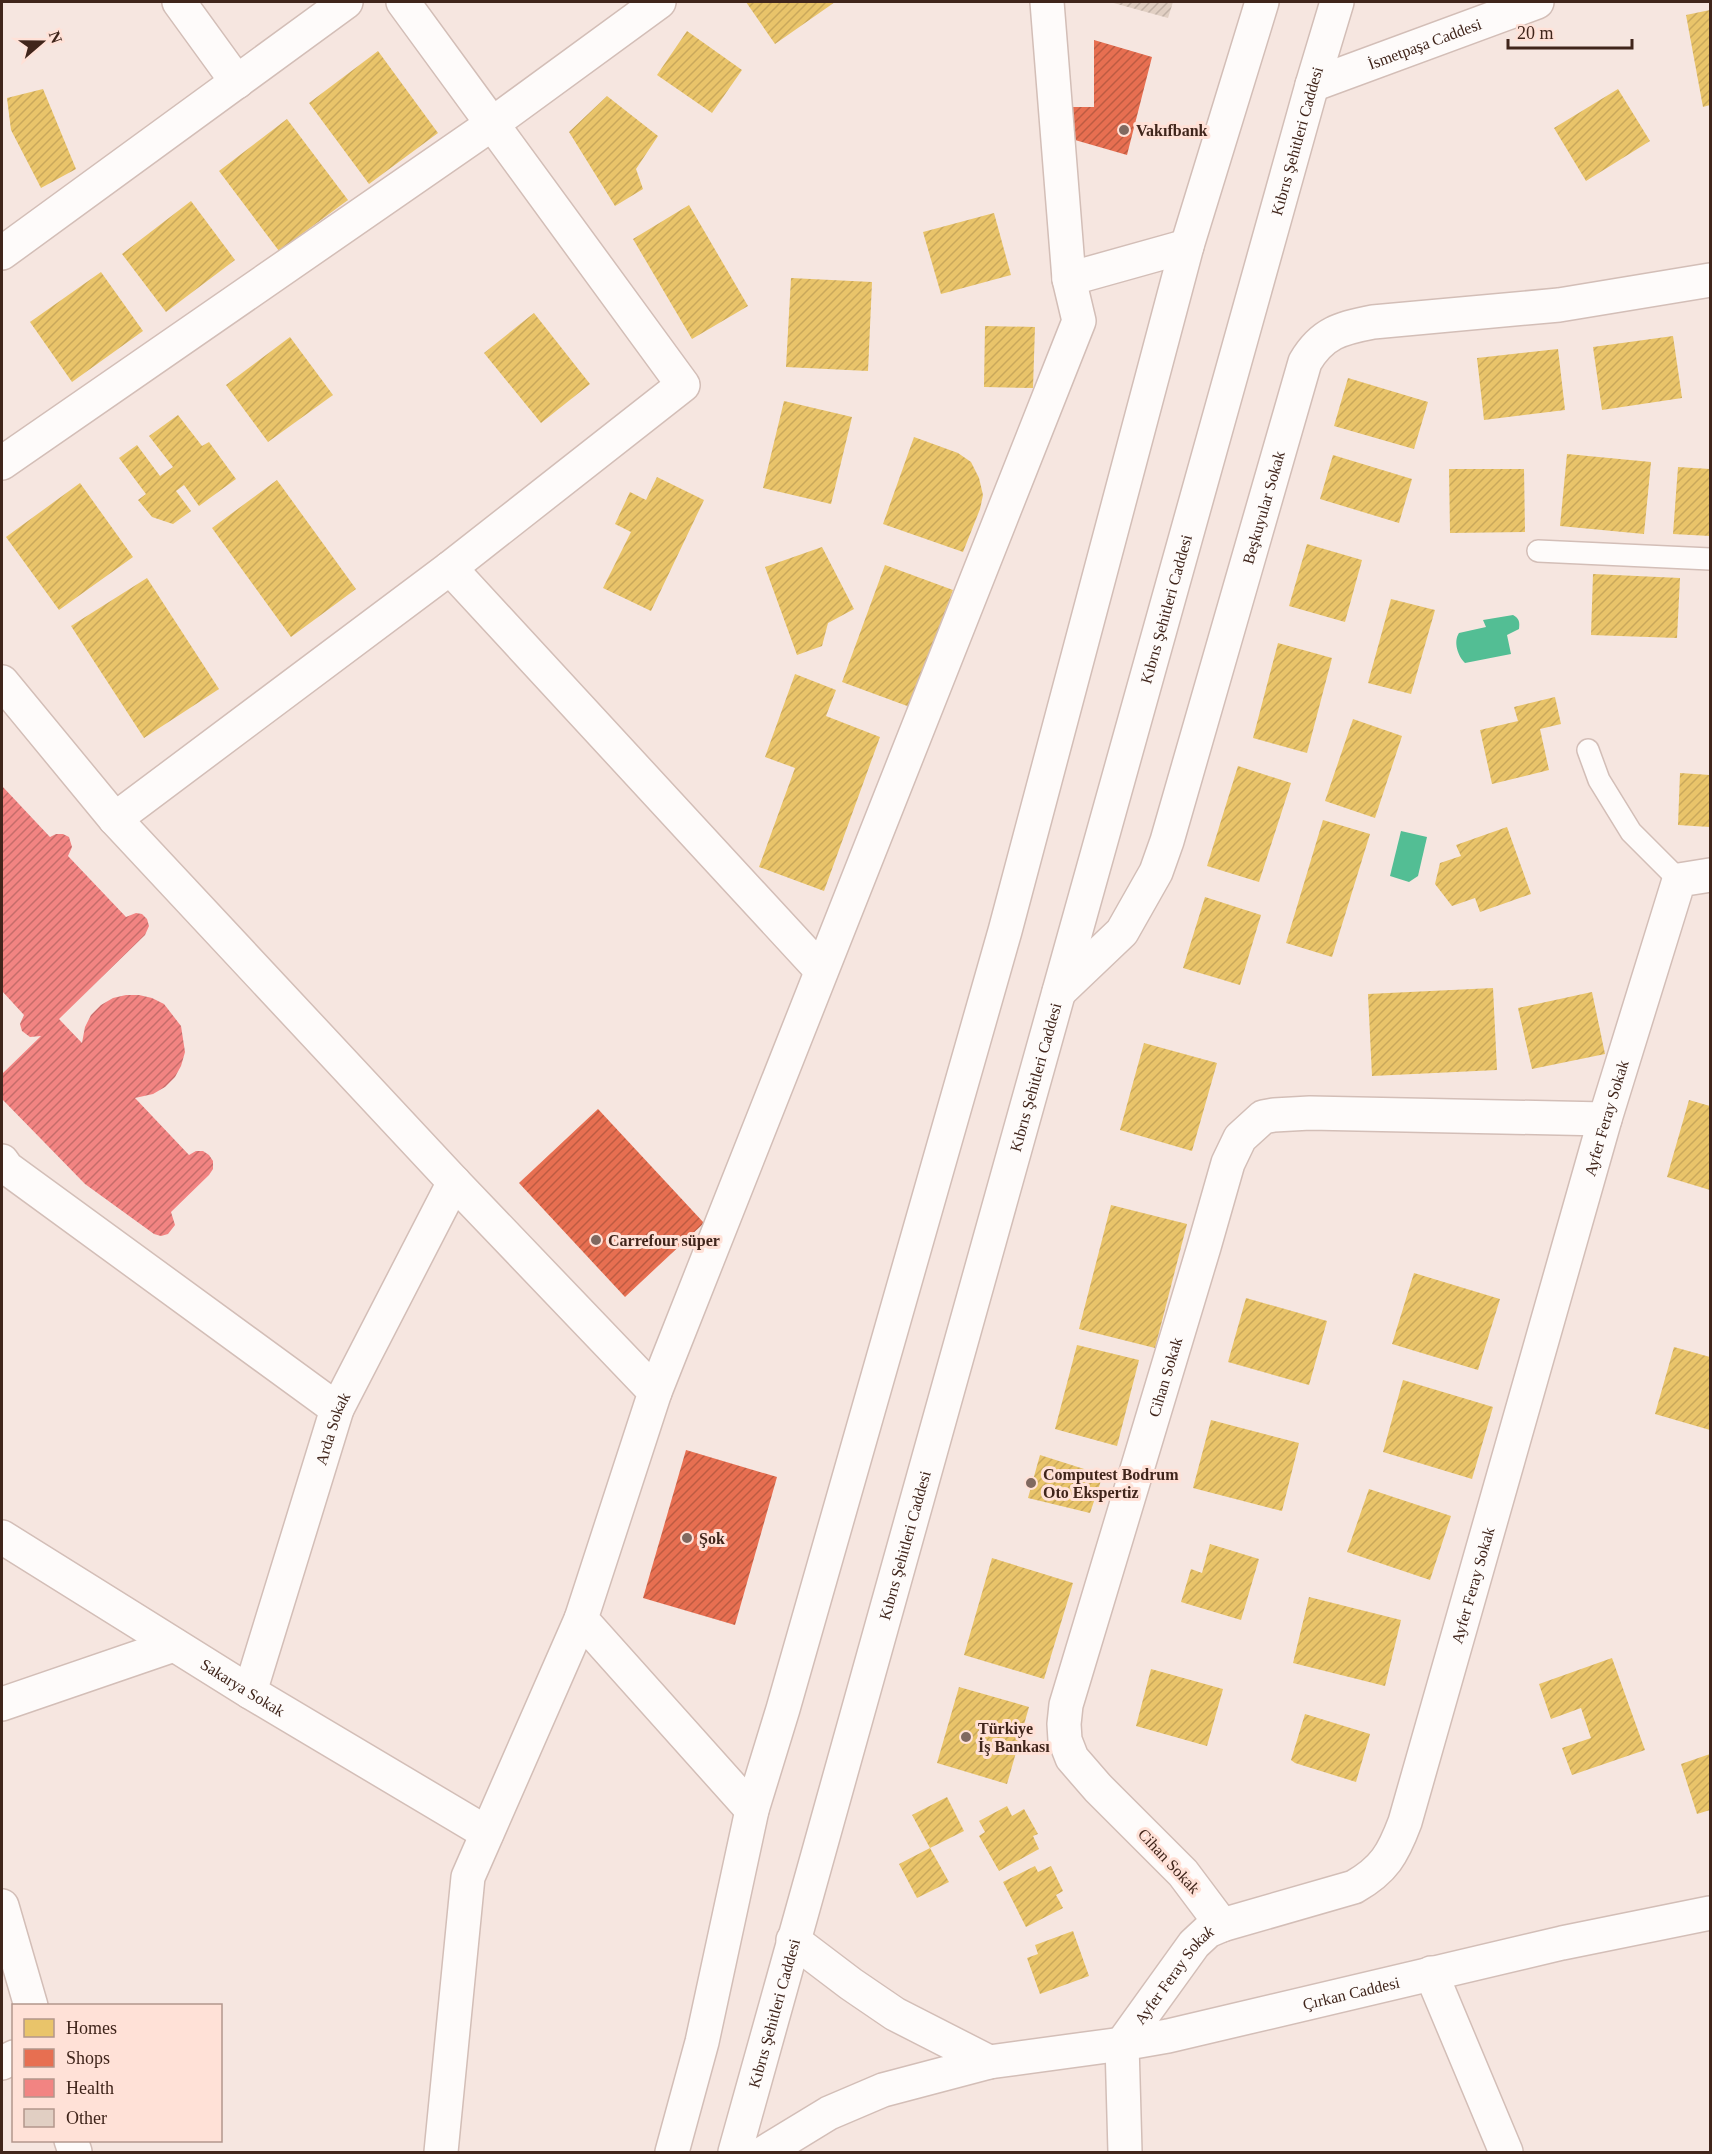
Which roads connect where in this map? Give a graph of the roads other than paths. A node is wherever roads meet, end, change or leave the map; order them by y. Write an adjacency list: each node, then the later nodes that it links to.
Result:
1 (179, 2): 9 (main road)
2 (346, 2): 9 (main road)
3 (403, 2): 11 (main road)
4 (659, 2): 11 (main road)
5 (1047, 2): 14 (main road)
6 (1262, 2): 12 (main road)
7 (1337, 2): 10 (main road, Kıbrıs Şehitleri Caddesi)
8 (1537, 2): 10 (main road, İsmetpaşa Caddesi)
9 (237, 82): 13 (main road)
10 (1312, 85): 25 (main road, Kıbrıs Şehitleri Caddesi)
11 (492, 124): 16 (main road); 19 (main road)
12 (1187, 246): 14 (main road); 36 (main road)
13 (2, 253)
14 (1069, 279): 24 (main road)
15 (1710, 280): 25 (main road, Beşkuyular Sokak)
16 (2, 463)
17 (1538, 551): 18 (lane)
18 (1710, 559)
19 (450, 568): 22 (main road); 24 (main road)
20 (2, 682): 22 (main road)
21 (1588, 750): 23 (lane)
22 (115, 819): 28 (main road)
23 (1695, 878): 26 (main road, Ayfer Feray Sokak)
24 (821, 970): 29 (main road)
25 (1059, 992): 41 (main road, Kıbrıs Şehitleri Caddesi)
26 (1605, 1119): 40 (main road, Ayfer Feray Sokak); 40 (main road, Cihan Sokak)
27 (2, 1161): 30 (main road)
28 (454, 1182): 29 (main road); 30 (main road, Arda Sokak)
29 (655, 1392): 32 (main road)
30 (337, 1409): 34 (main road, Arda Sokak)
31 (2, 1537): 33 (main road, Sakarya Sokak)
32 (581, 1619): 36 (main road); 37 (main road)
33 (174, 1645): 34 (main road, Sakarya Sokak); 35 (main road)
34 (250, 1692): 37 (main road, Sakarya Sokak)
35 (2, 1704)
36 (752, 1810): 47 (main road)
37 (487, 1833): 46 (main road)
38 (2, 1906): 43 (main road)
39 (1710, 1913): 42 (main road, Çırkan Caddesi)
40 (1222, 1925): 44 (main road, Ayfer Feray Sokak)
41 (793, 1940): 45 (main road); 48 (main road, Kıbrıs Şehitleri Caddesi)
42 (1431, 1973): 44 (main road, Çırkan Caddesi); 51 (main road)
43 (30, 2004)
44 (1122, 2044): 45 (main road, Çırkan Caddesi); 50 (main road)
45 (989, 2062): 49 (main road, Çırkan Caddesi)
46 (441, 2152)
47 (672, 2152)
48 (735, 2152)
49 (765, 2152)
50 (1125, 2152)
51 (1506, 2152)

